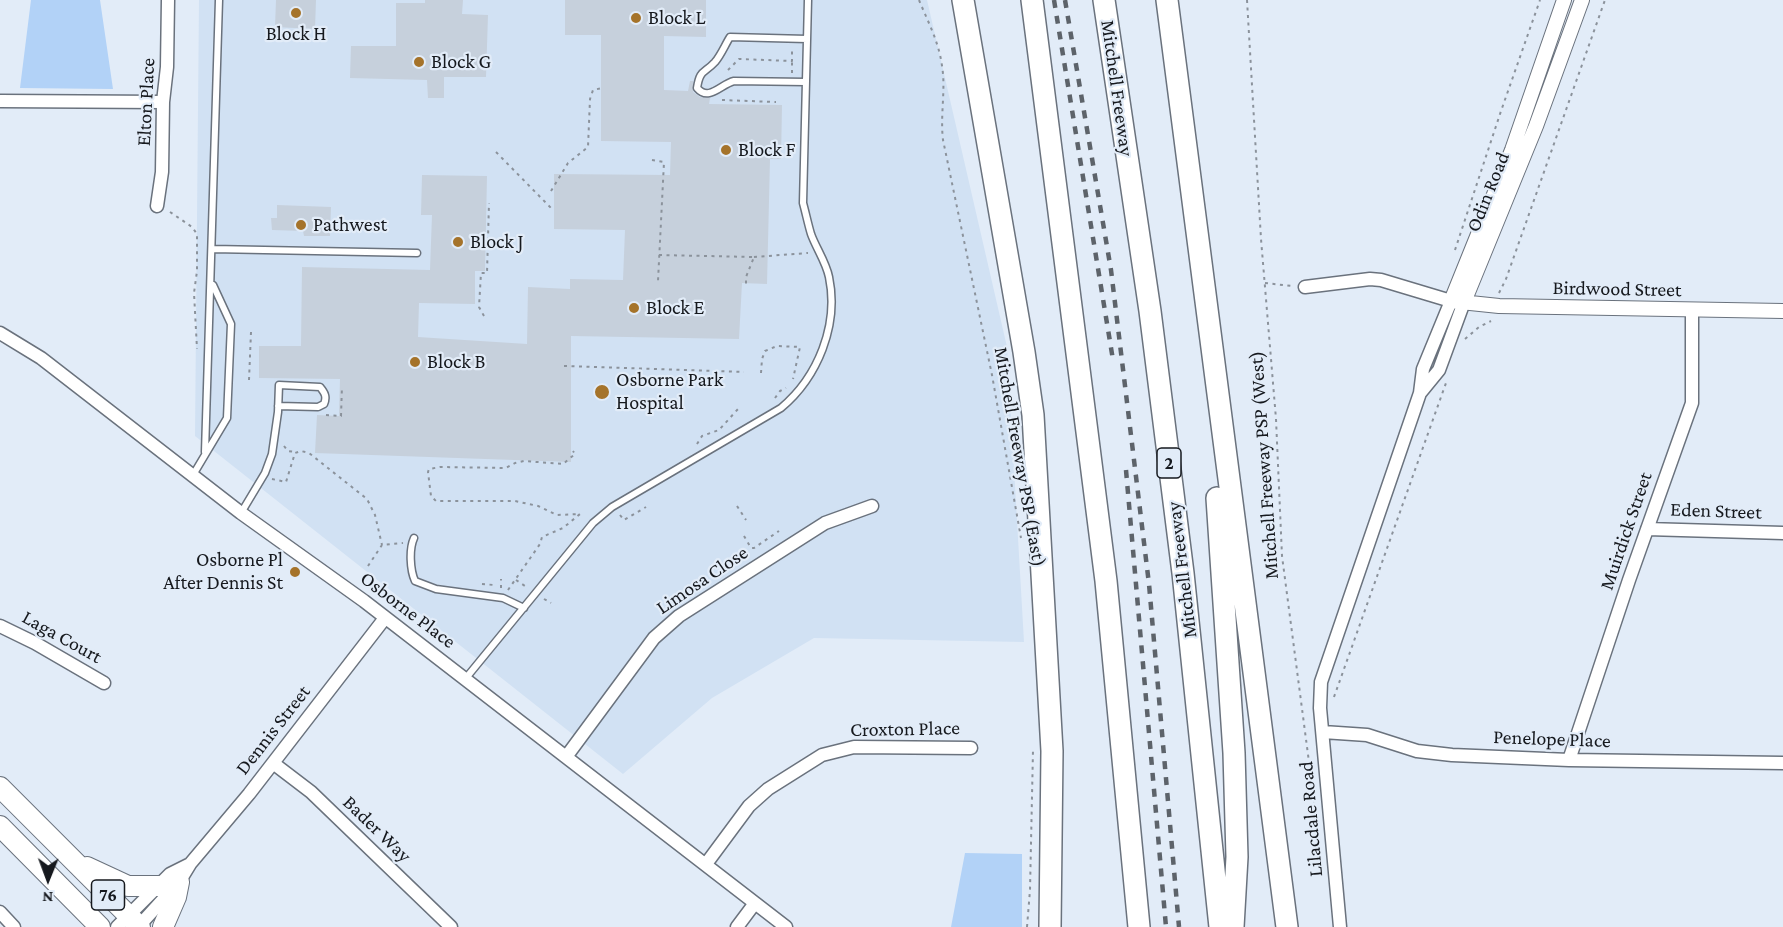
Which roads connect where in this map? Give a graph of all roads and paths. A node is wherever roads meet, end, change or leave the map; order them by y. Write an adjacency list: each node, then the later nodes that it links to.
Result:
1 (168, 0): 23 (street, Elton Place)
2 (219, 0): 31 (lane)
3 (808, 0): 14 (lane)
4 (919, 0): 80 (path, Mitchell Freeway PSP (East))
5 (963, 0): 120 (highway)
6 (1032, 0): 121 (highway)
7 (1104, 0): 122 (highway, Mitchell Freeway / 2)
8 (1167, 0): 43 (highway)
9 (1247, 0): 39 (path, Mitchell Freeway PSP (West))
10 (1540, 0): 32 (path)
11 (1564, 0): 44 (street, Odin Road)
12 (1582, 0): 44 (street, Odin Road)
13 (1605, 0): 42 (path)
14 (807, 39): 19 (lane); 19 (lane)
15 (792, 47): 16 (path)
16 (792, 61): 17 (path); 18 (path)
17 (728, 70)
18 (792, 76)
19 (806, 82): 33 (lane)
20 (602, 88): 27 (path)
21 (717, 97): 24 (path)
22 (0, 101): 23 (street)
23 (163, 102): 29 (street, Elton Place)
24 (776, 102)
25 (496, 152): 30 (path)
26 (652, 160): 35 (path)
27 (551, 191)
28 (489, 204): 47 (path)
29 (157, 206): 52 (path)
30 (550, 208)
31 (213, 249): 34 (lane); 38 (lane)
32 (1455, 251)
33 (819, 252): 36 (path); 89 (lane)
34 (417, 253)
35 (659, 255): 36 (path); 37 (path)
36 (754, 257): 40 (path)
37 (658, 281)
38 (212, 282): 64 (lane); 64 (lane)
39 (1265, 283): 41 (path); 103 (path, Mitchell Freeway PSP (West))
40 (746, 284)
41 (1305, 287): 44 (street)
42 (1499, 293)
43 (1204, 297): 123 (highway); 124 (highway)
44 (1457, 302): 45 (street, Birdwood Street); 94 (street, Odin Road)
45 (1692, 310): 46 (street, Birdwood Street); 74 (street, Muirdick Street)
46 (1783, 311)
47 (484, 316)
48 (1491, 321): 51 (path)
49 (251, 332): 57 (path)
50 (0, 333): 66 (street, Osborne Place)
51 (1462, 343)
52 (197, 355)
53 (564, 366): 54 (path)
54 (744, 372)
55 (761, 372): 58 (path)
56 (1449, 376): 94 (path)
57 (249, 380)
58 (773, 400)
59 (278, 406): 59 (lane); 71 (lane)
60 (741, 408): 62 (path)
61 (283, 442): 65 (path)
62 (696, 446)
63 (573, 451): 83 (path)
64 (206, 452): 66 (lane)
65 (296, 452): 67 (path); 79 (path)
66 (193, 475): 71 (street, Osborne Place)
67 (268, 482)
68 (737, 506): 73 (path)
69 (872, 506): 98 (street, Limosa Close)
70 (646, 507): 72 (path)
71 (241, 513): 90 (street, Osborne Place)
72 (618, 513)
73 (746, 520)
74 (1647, 529): 76 (street, Eden Street); 99 (street, Muirdick Street)
75 (779, 531): 77 (path)
76 (1783, 533)
77 (744, 536)
78 (413, 540): 79 (path); 89 (lane)
79 (382, 545): 81 (path)
80 (1022, 546)
81 (368, 566)
82 (501, 579): 84 (path)
83 (516, 580): 85 (path); 86 (path)
84 (501, 588)
85 (508, 590)
86 (530, 590)
87 (541, 597): 88 (path)
88 (551, 603)
89 (524, 608): 92 (lane)
90 (385, 618): 92 (street, Osborne Place); 100 (street, Dennis Street)
91 (0, 626): 93 (street, Laga Court)
92 (466, 678): 98 (street, Osborne Place)
93 (104, 683)
94 (1326, 706): 95 (street, Lilacdale Road)
95 (1323, 732): 99 (street, Penelope Place); 125 (street, Lilacdale Road)
96 (971, 748): 107 (street, Croxton Place)
97 (1033, 751): 119 (path)
98 (566, 757): 107 (street, Osborne Place)
99 (1569, 760): 101 (street, Penelope Place)
100 (273, 763): 106 (street, Dennis Street); 116 (street, Bader Way)
101 (1783, 763)
102 (0, 787): 105 (highway, 76)
103 (1315, 813)
104 (0, 826): 114 (highway, 76)
105 (76, 863): 109 (highway); 112 (highway, 76)
106 (190, 864): 108 (street, Dennis Street); 109 (street, Dennis Street)
107 (706, 864): 110 (street, Osborne Place)
108 (179, 882): 112 (street, Dennis Street); 115 (highway)
109 (159, 886): 112 (street, Dennis Street)
110 (754, 903): 117 (street); 118 (street, Osborne Place)
111 (0, 912): 113 (street)
112 (132, 925)
113 (14, 927)
114 (100, 927)
115 (163, 927)
116 (451, 927)
117 (737, 927)
118 (786, 927)
119 (1027, 927)
120 (1050, 927)
121 (1139, 927)
122 (1220, 927)
123 (1233, 927)
124 (1287, 927)
125 (1341, 927)

